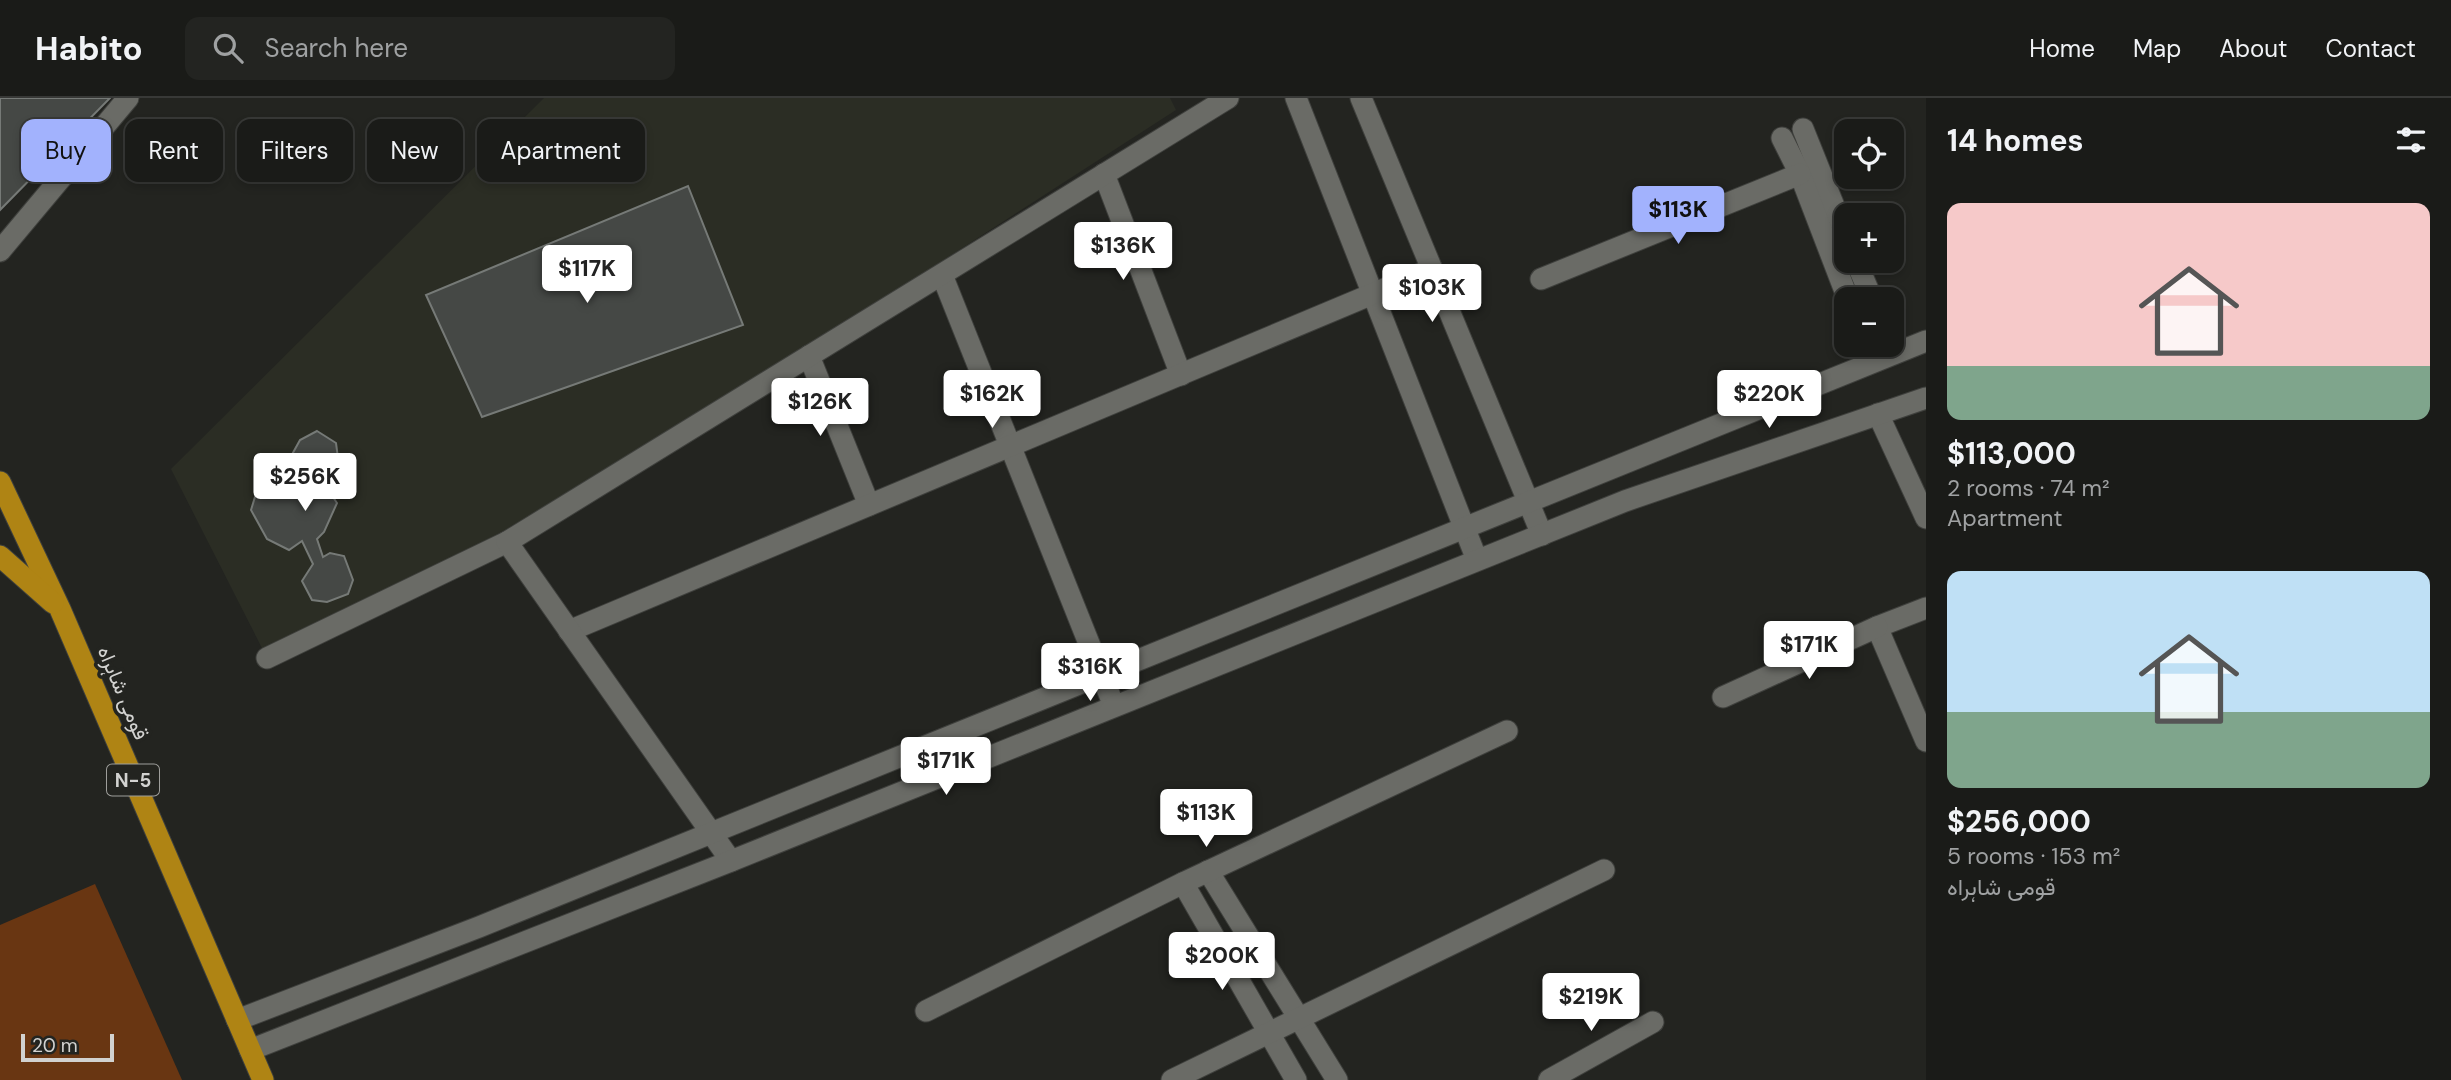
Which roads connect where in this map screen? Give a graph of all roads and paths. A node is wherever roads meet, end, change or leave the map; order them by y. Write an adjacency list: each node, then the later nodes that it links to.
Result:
1 (128, 98): 10 (street)
2 (1228, 98): 7 (street)
3 (1296, 98): 15 (street)
4 (1361, 98): 11 (street)
5 (1803, 129): 9 (street)
6 (1782, 138): 8 (street)
7 (1104, 174): 12 (street); 20 (street)
8 (1800, 174): 13 (street); 14 (street)
9 (1834, 206)
10 (0, 251)
11 (1432, 269): 15 (street); 25 (street)
12 (942, 275): 18 (street); 23 (street)
13 (1541, 279)
14 (1843, 287)
15 (1372, 294): 20 (street); 28 (street)
16 (1926, 341): 17 (street)
17 (1904, 346)
18 (809, 356): 26 (street); 30 (street)
19 (1862, 357): 25 (street)
20 (1181, 375): 23 (street)
21 (1926, 398): 22 (street)
22 (1878, 414): 27 (street); 29 (street)
23 (1010, 446): 26 (street); 38 (street)
24 (0, 482): 34 (highway, قومی شاہراہ / N-5)
25 (1528, 502): 28 (street); 29 (street)
26 (869, 505): 36 (street)
27 (1926, 518)
28 (1465, 528): 32 (street); 38 (street)
29 (1542, 535): 32 (street)
30 (507, 542): 36 (street); 37 (street)
31 (0, 556): 34 (highway)
32 (1478, 560): 40 (street)
33 (1926, 608): 35 (street)
34 (60, 609): 50 (highway, قومی شاہراہ / N-5)
35 (1877, 627): 39 (street); 42 (street)
36 (569, 631): 43 (street)
37 (267, 658)
38 (1102, 675): 40 (street); 43 (street)
39 (1723, 696)
40 (1114, 706): 44 (street)
41 (1507, 731): 46 (street)
42 (1926, 741)
43 (712, 833): 44 (street); 50 (street)
44 (731, 861): 53 (street)
45 (1604, 870): 49 (street)
46 (1208, 871): 47 (street); 49 (street)
47 (1183, 883): 48 (street); 52 (street)
48 (926, 1011)
49 (1300, 1018): 52 (street); 57 (street)
50 (237, 1020): 53 (highway, قومی شاہراہ / N-5)
51 (1653, 1022): 58 (street)
52 (1269, 1033): 55 (street); 56 (street)
53 (250, 1051): 54 (highway, قومی شاہراہ / N-5)
54 (263, 1080)
55 (1172, 1080)
56 (1296, 1080)
57 (1337, 1080)
58 (1549, 1080)

